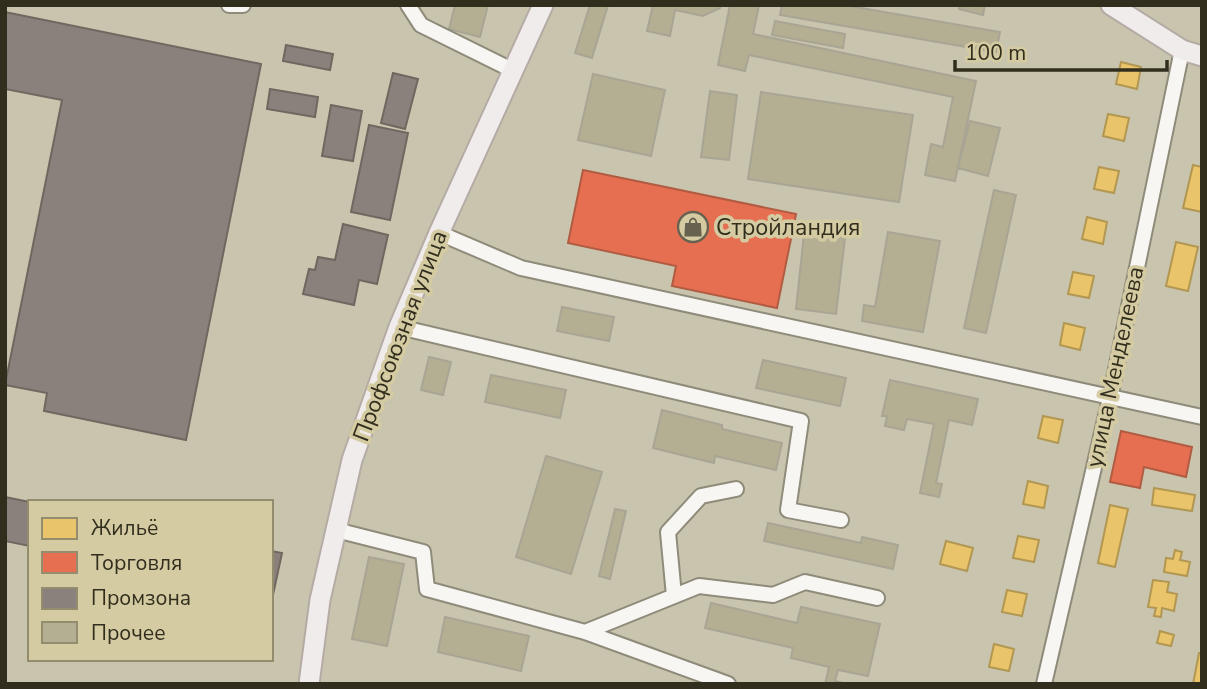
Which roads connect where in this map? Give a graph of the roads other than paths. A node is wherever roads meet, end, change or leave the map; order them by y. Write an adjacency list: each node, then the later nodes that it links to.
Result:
1 (229, 5): 2 (street)
2 (243, 5)
3 (408, 5): 8 (street)
4 (543, 5): 8 (main road, Профсоюзная улица)
5 (1111, 5): 6 (main road)
6 (1182, 50): 7 (main road); 11 (street, улица Менделеева)
7 (1202, 56)
8 (514, 71): 9 (main road, Профсоюзная улица)
9 (439, 233): 10 (main road, Профсоюзная улица); 11 (street)
10 (399, 327): 14 (street); 15 (main road, Профсоюзная улица)
11 (1110, 398): 12 (street); 21 (street, улица Менделеева)
12 (1202, 417)
13 (736, 489): 16 (street)
14 (841, 520)
15 (336, 530): 18 (street); 19 (main road, Профсоюзная улица)
16 (674, 596): 17 (street); 18 (street)
17 (877, 598)
18 (585, 632): 20 (street)
19 (309, 684)
20 (728, 684)
21 (1044, 684)

